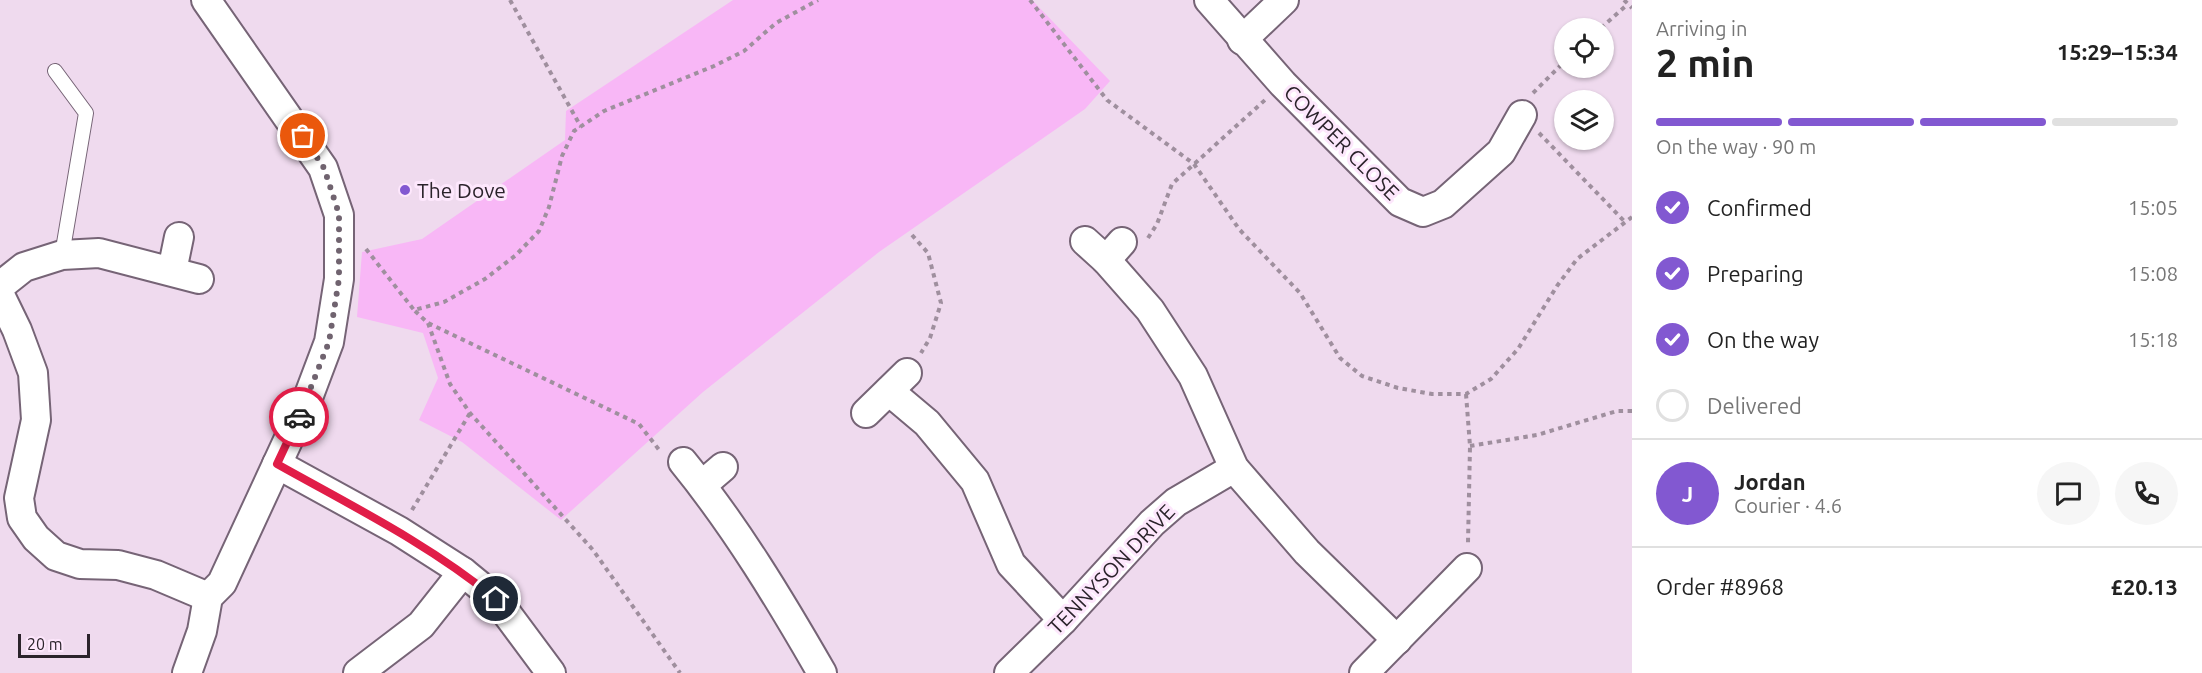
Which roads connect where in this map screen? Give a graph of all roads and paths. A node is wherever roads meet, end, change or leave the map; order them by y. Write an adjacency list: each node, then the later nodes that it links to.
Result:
1 (206, 0): 17 (street)
2 (510, 0): 15 (path)
3 (818, 0): 15 (path)
4 (1030, 0): 16 (path)
5 (1209, 0): 10 (street, COWPER CLOSE)
6 (1284, 0): 10 (street)
7 (1626, 2): 8 (path); 9 (path)
8 (1632, 8)
9 (1611, 18)
10 (1242, 40): 13 (street, COWPER CLOSE)
11 (55, 71): 23 (lane)
12 (1554, 72): 14 (path)
13 (1283, 84): 14 (street, COWPER CLOSE); 16 (path)
14 (1522, 115): 19 (path)
15 (581, 127): 28 (path)
16 (1194, 164): 22 (path); 31 (path)
17 (339, 214): 28 (path); 37 (street)
18 (1632, 217): 19 (path)
19 (1626, 223): 31 (path)
20 (912, 235): 30 (path)
21 (179, 237): 24 (street)
22 (1105, 248): 39 (street)
23 (62, 255): 24 (street); 26 (street)
24 (172, 272): 25 (street)
25 (199, 279)
26 (0, 286)
27 (0, 295): 41 (street)
28 (414, 310): 29 (path)
29 (428, 323): 33 (path); 36 (path)
30 (898, 382): 34 (street); 46 (street)
31 (1466, 394): 35 (path)
32 (1632, 411): 35 (path)
33 (470, 413): 42 (path); 51 (path)
34 (866, 413)
35 (1470, 446): 43 (path)
36 (682, 462): 40 (street)
37 (277, 464): 42 (street); 45 (street)
38 (723, 467): 40 (street)
39 (1234, 468): 46 (street, TENNYSON DRIVE); 47 (street)
40 (702, 485): 52 (street)
41 (10, 499): 45 (street)
42 (399, 531): 44 (street)
43 (1467, 568): 47 (street)
44 (463, 572): 49 (street); 50 (street)
45 (208, 597): 48 (street)
46 (1063, 620): 53 (street, TENNYSON DRIVE)
47 (1397, 640): 54 (street)
48 (186, 673)
49 (358, 673)
50 (551, 673)
51 (680, 673)
52 (822, 673)
53 (1009, 673)
54 (1364, 673)

